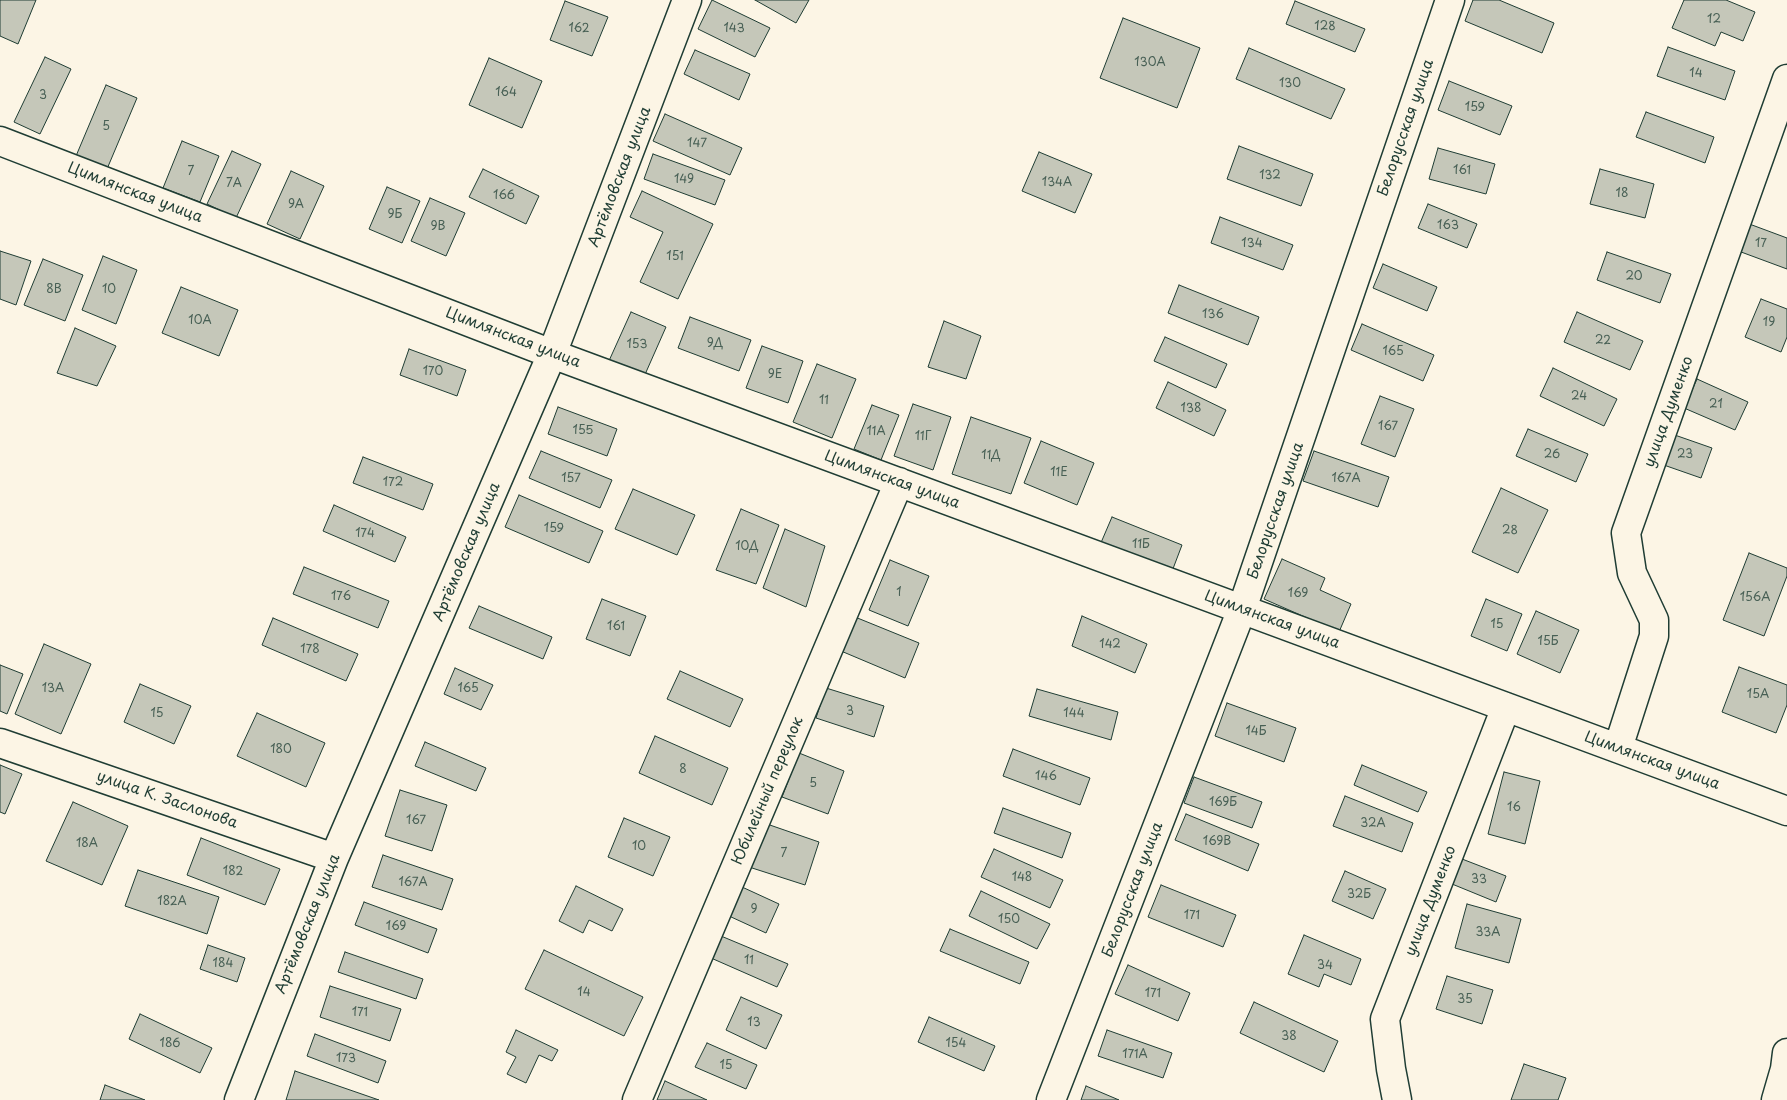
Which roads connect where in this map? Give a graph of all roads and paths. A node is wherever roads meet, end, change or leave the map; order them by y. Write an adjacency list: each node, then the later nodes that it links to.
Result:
1 (687, 0): 5 (street, Артёмовская улица)
2 (1450, 0): 7 (street, Белорусская улица)
3 (1787, 79): 10 (street, улица Думенко)
4 (0, 141): 5 (street, Цимлянская улица)
5 (552, 354): 6 (street, Цимлянская улица); 12 (street, Артёмовская улица)
6 (898, 482): 7 (street, Цимлянская улица); 15 (street, Юбилейный переулок)
7 (1242, 609): 8 (street, Цимлянская улица); 16 (street, Белорусская улица)
8 (1506, 707): 10 (street, Цимлянская улица); 17 (street, улица Думенко)
9 (0, 742): 12 (street, улица К. Заслонова)
10 (1618, 748): 11 (street, Цимлянская улица)
11 (1787, 811)
12 (334, 858): 14 (street, Артёмовская улица)
13 (1787, 1053): 18 (street)
14 (239, 1100)
15 (637, 1100)
16 (1051, 1100)
17 (1397, 1100)
18 (1776, 1100)

